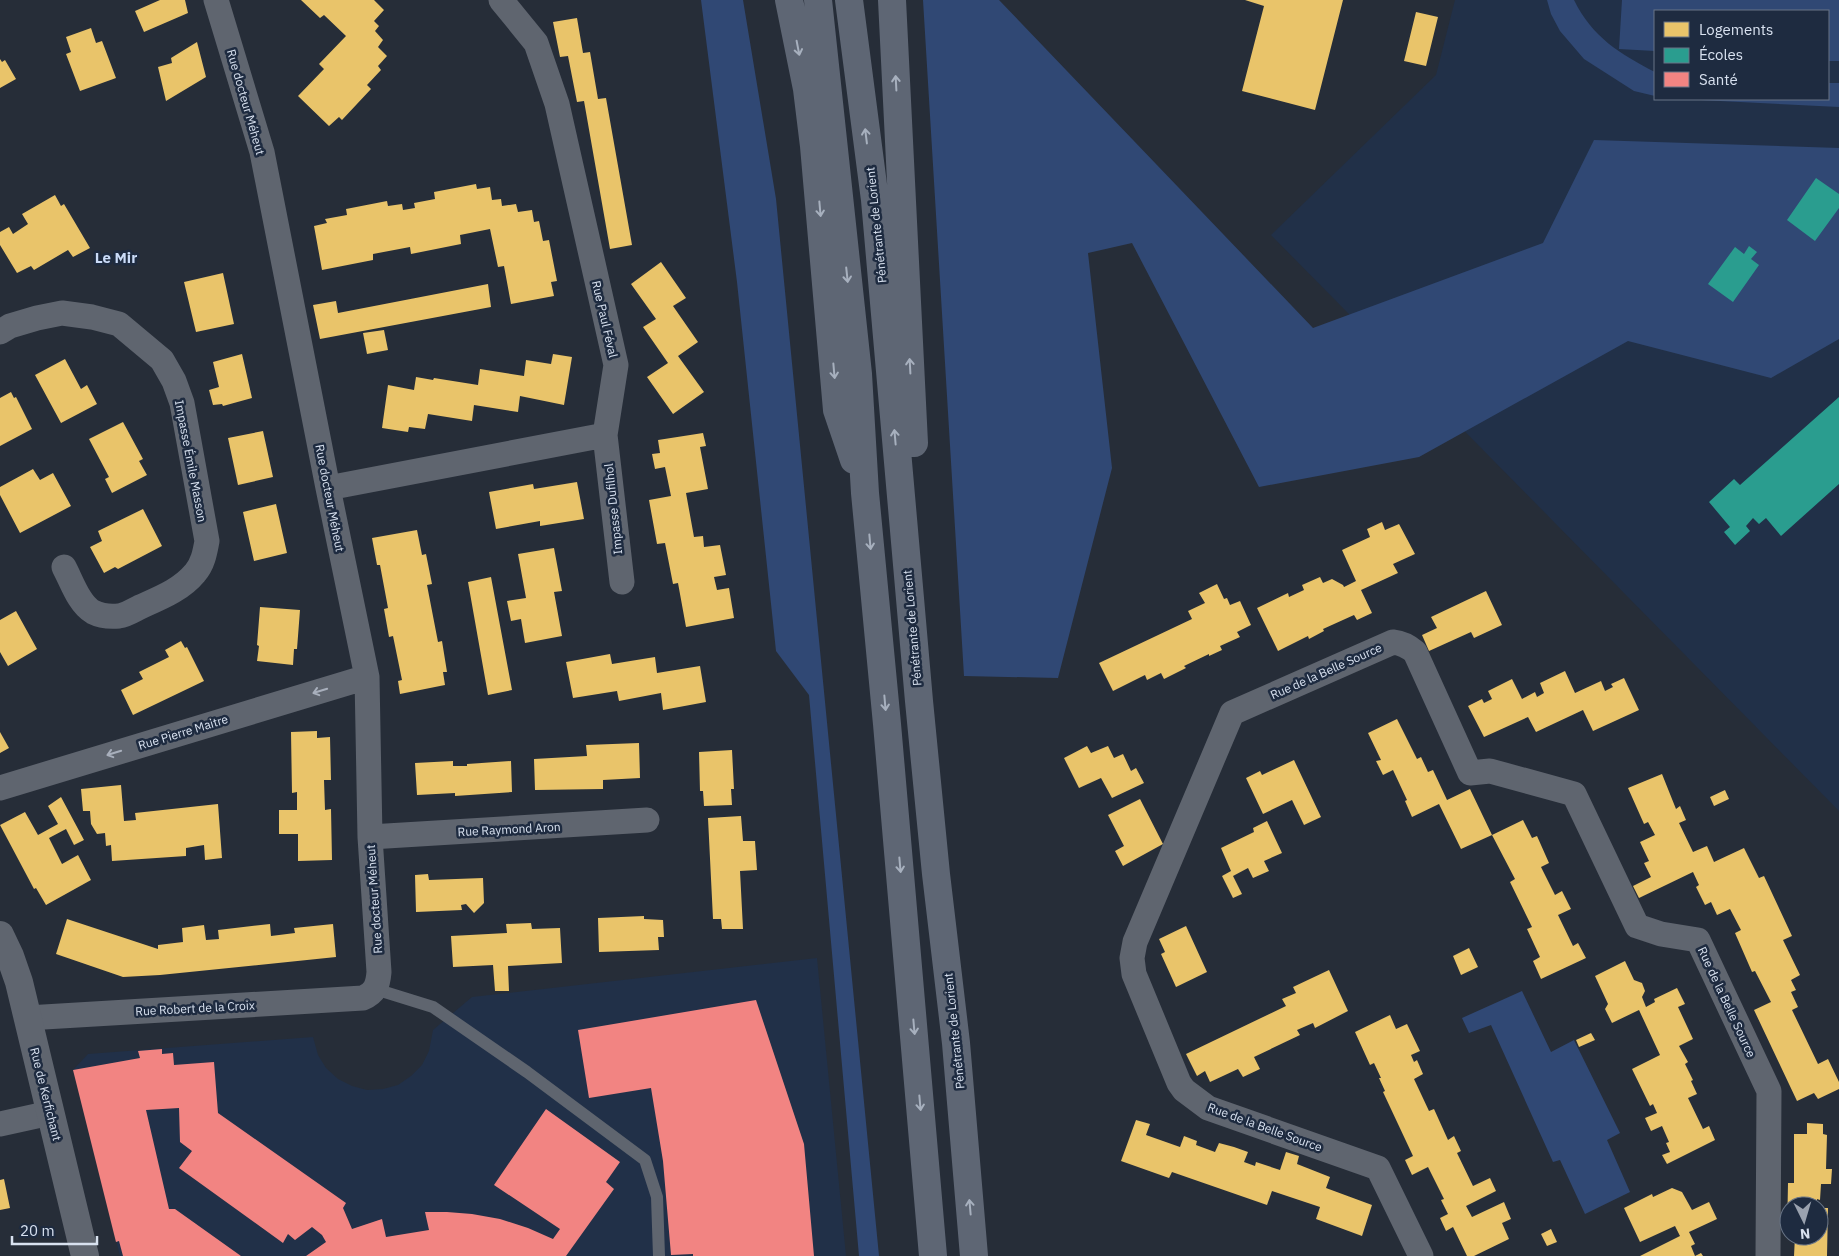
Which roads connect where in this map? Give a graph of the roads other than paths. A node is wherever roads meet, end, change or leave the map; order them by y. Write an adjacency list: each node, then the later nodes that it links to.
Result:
1 (216, 0): 9 (street, Rue docteur Méheut)
2 (501, 0): 8 (street, Rue Paul Féval)
3 (788, 0): 10 (highway, one-way to 10)
4 (818, 0): 10 (highway, one-way to 10)
5 (849, 0): 20 (highway, Pénétrante de Lorient, one-way to 5)
6 (892, 0): 20 (highway, one-way to 6)
7 (0, 332): 11 (street, Impasse Émile Masson)
8 (605, 435): 9 (street); 12 (street, Impasse Dufilhol)
9 (328, 488): 13 (street, Rue docteur Méheut)
10 (865, 493): 25 (highway, one-way to 25)
11 (64, 567)
12 (622, 582)
13 (367, 677): 14 (street, Rue Pierre Maitre, one-way to 14); 16 (street, Rue docteur Méheut)
14 (0, 788)
15 (647, 820): 16 (street, Rue Raymond Aron)
16 (370, 837): 18 (street, Rue docteur Méheut)
17 (3, 949): 19 (street, Rue de Kerfichant)
18 (369, 993): 19 (street, Rue Robert de la Croix); 24 (lane)
19 (27, 1018): 21 (street, Rue de Kerfichant)
20 (956, 1043): 26 (highway, Pénétrante de Lorient, one-way to 20)
21 (50, 1113): 22 (street); 23 (street, Rue de Kerfichant)
22 (0, 1124)
23 (85, 1256)
24 (659, 1256)
25 (933, 1256)
26 (974, 1256)
27 (1421, 1256): 28 (street, Rue de la Belle Source)
28 (1768, 1256)

